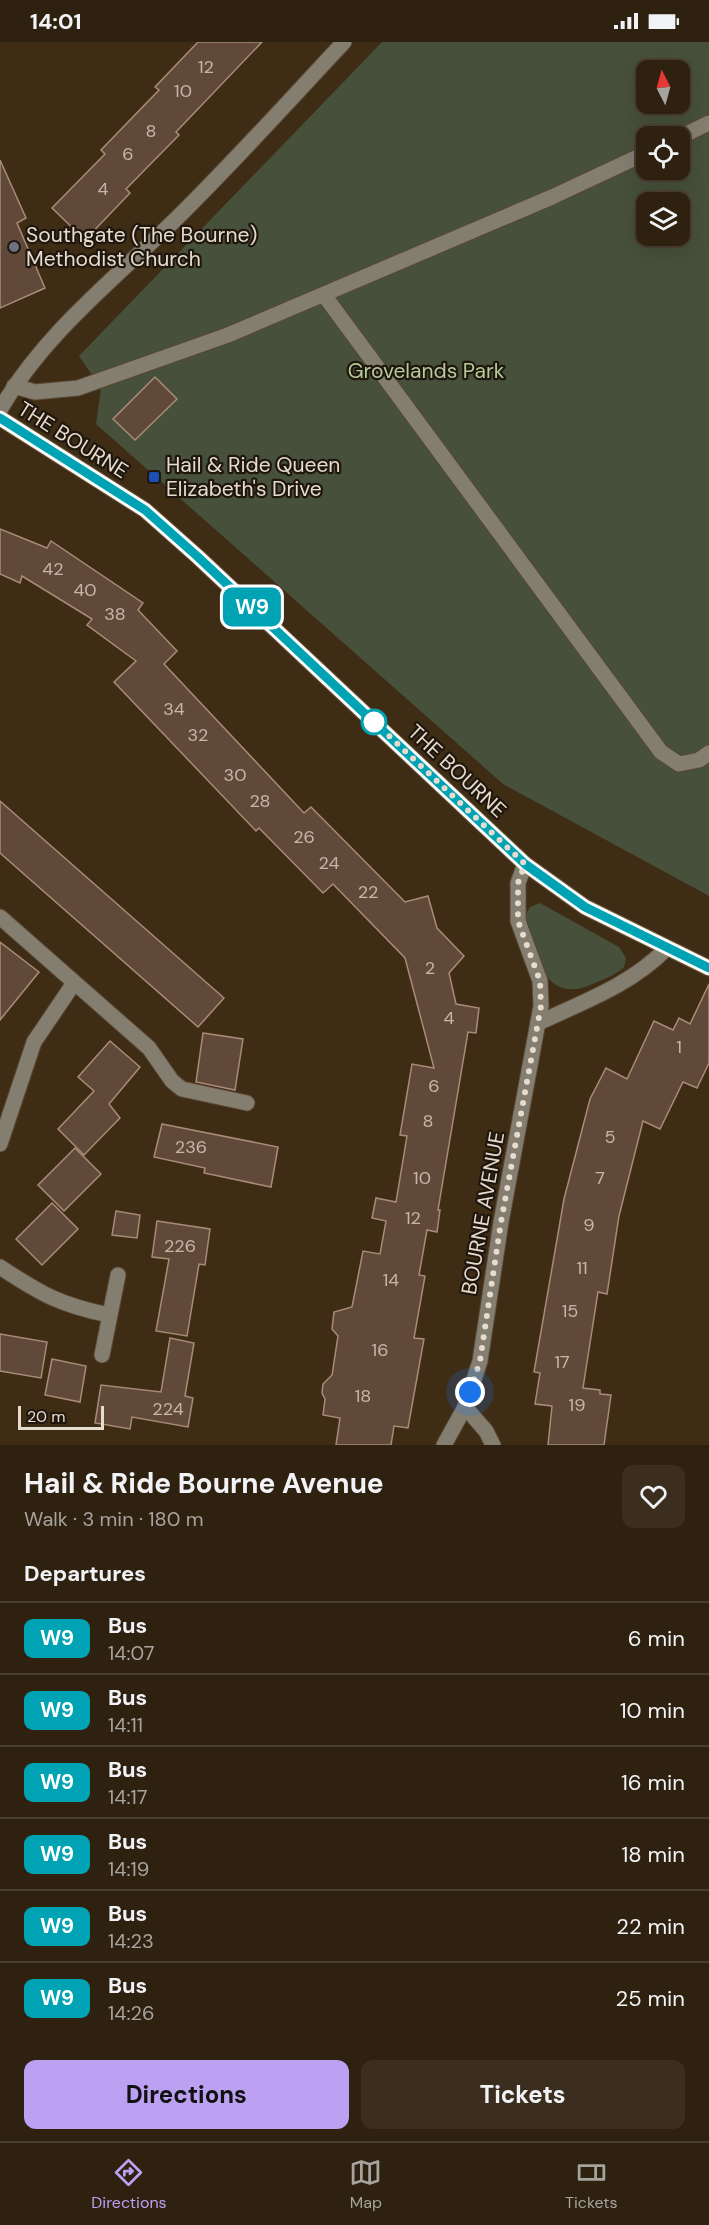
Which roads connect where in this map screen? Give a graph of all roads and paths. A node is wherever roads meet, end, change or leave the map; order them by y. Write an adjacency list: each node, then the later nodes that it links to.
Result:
1 (344, 42): 6 (street)
2 (709, 123): 3 (street)
3 (690, 132)
4 (636, 157): 5 (street)
5 (324, 295): 6 (street); 9 (street)
6 (14, 386): 7 (street)
7 (0, 410)
8 (0, 418): 10 (main road, THE BOURNE)
9 (709, 753)
10 (525, 864): 12 (main road, THE BOURNE); 15 (street, BOURNE AVENUE)
11 (0, 916): 14 (street)
12 (667, 948): 13 (main road, THE BOURNE); 15 (street)
13 (709, 968)
14 (74, 983): 16 (street); 17 (street)
15 (538, 1023): 22 (street, BOURNE AVENUE)
16 (247, 1103)
17 (0, 1144)
18 (0, 1267): 20 (street)
19 (118, 1275): 20 (street)
20 (109, 1315): 21 (street)
21 (102, 1355)
22 (465, 1407): 23 (street, BOURNE AVENUE); 24 (street)
23 (444, 1445)
24 (493, 1445)

